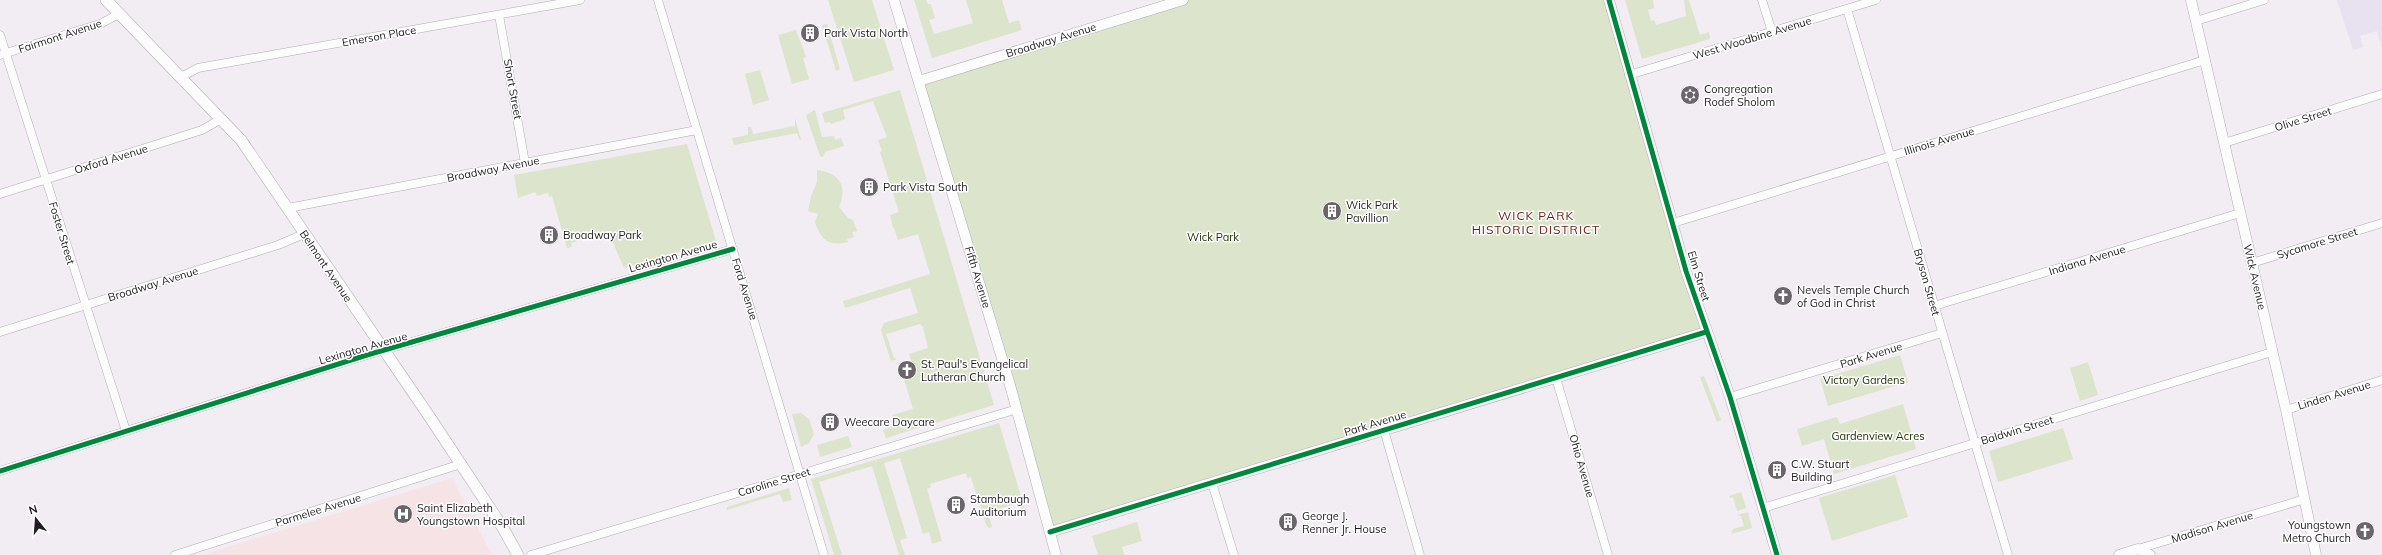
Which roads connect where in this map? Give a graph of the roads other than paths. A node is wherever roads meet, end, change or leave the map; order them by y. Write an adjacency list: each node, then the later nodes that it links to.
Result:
1 (106, 0): 12 (main road, Belmont Avenue)
2 (580, 0): 13 (street, Emerson Place)
3 (658, 0): 24 (street, Ford Avenue)
4 (894, 0): 21 (street, Fifth Avenue)
5 (1183, 0): 21 (street, Broadway Avenue)
6 (1609, 0): 19 (street, Elm Street)
7 (1762, 0): 15 (street)
8 (1876, 0): 11 (street, West Woodbine Avenue)
9 (2191, 0): 14 (street, Wick Avenue)
10 (2264, 0): 14 (street)
11 (1847, 9): 15 (street, West Woodbine Avenue); 26 (street, Bryson Street)
12 (119, 14): 17 (street, Fairmont Avenue); 20 (main road, Belmont Avenue)
13 (499, 14): 20 (street, Emerson Place); 27 (street, Short Street)
14 (2196, 20): 18 (street, Wick Avenue)
15 (1772, 32): 19 (street, West Woodbine Avenue)
16 (0, 35): 17 (street, Foster Street)
17 (3, 54): 28 (street, Foster Street)
18 (2205, 60): 25 (street, Wick Avenue); 26 (street, Illinois Avenue)
19 (1629, 75): 32 (street, Elm Street)
20 (181, 77): 23 (main road, Belmont Avenue)
21 (919, 80): 47 (street, Fifth Avenue)
22 (2382, 94): 25 (street, Olive Street)
23 (221, 119): 28 (street, Oxford Avenue); 30 (main road, Belmont Avenue)
24 (697, 130): 27 (street, Broadway Avenue); 35 (street, Ford Avenue)
25 (2224, 143): 31 (street, Wick Avenue)
26 (1890, 156): 32 (street, Illinois Avenue); 38 (street, Bryson Street)
27 (525, 163): 30 (street, Broadway Avenue)
28 (46, 179): 29 (street, Oxford Avenue); 37 (street, Foster Street)
29 (0, 194)
30 (288, 208): 34 (main road, Belmont Avenue)
31 (2240, 213): 36 (street, Wick Avenue); 38 (street, Indiana Avenue)
32 (1672, 223): 40 (street, Elm Street)
33 (2382, 223): 36 (street, Sycamore Street)
34 (304, 234): 37 (street, Broadway Avenue); 42 (main road, Belmont Avenue)
35 (733, 249): 42 (street, Lexington Avenue); 54 (street, Ford Avenue)
36 (2252, 263): 43 (street, Wick Avenue)
37 (85, 306): 39 (street, Broadway Avenue); 50 (street, Foster Street)
38 (1934, 306): 41 (street, Bryson Street)
39 (0, 332)
40 (1706, 332): 44 (street, Park Avenue); 46 (street, Elm Street)
41 (1942, 334): 46 (street, Park Avenue); 51 (street, Bryson Street)
42 (383, 351): 50 (street, Lexington Avenue); 52 (main road, Belmont Avenue)
43 (2272, 352): 48 (street, Wick Avenue); 51 (street, Baldwin Street)
44 (1556, 378): 49 (street, Park Avenue); 67 (street, Ohio Avenue)
45 (2382, 380): 48 (street, Linden Avenue)
46 (1730, 397): 57 (street, Elm Street)
47 (1017, 409): 54 (street, Caroline Street); 58 (street, Fifth Avenue)
48 (2286, 410): 56 (street, Wick Avenue)
49 (1384, 430): 55 (street, Park Avenue); 66 (street)
50 (126, 431): 53 (street, Lexington Avenue)
51 (1974, 443): 57 (street, Baldwin Street); 69 (street, Bryson Street)
52 (461, 464): 60 (street, Parmelee Avenue); 61 (main road, Belmont Avenue)
53 (0, 471)
54 (800, 474): 62 (street, Caroline Street); 63 (street, Ford Avenue)
55 (1212, 483): 58 (street, Park Avenue); 65 (street)
56 (2304, 499): 59 (street, Madison Avenue); 72 (street, Wick Avenue)
57 (1763, 508): 68 (street, Elm Street)
58 (1050, 532): 64 (street, Fifth Avenue)
59 (2138, 549): 70 (street, Madison Avenue); 71 (street)
60 (175, 555)
61 (518, 555)
62 (531, 555)
63 (824, 555)
64 (1056, 555)
65 (1234, 555)
66 (1420, 555)
67 (1608, 555)
68 (1777, 555)
69 (2008, 555)
70 (2119, 555)
71 (2150, 555)
72 (2316, 555)

